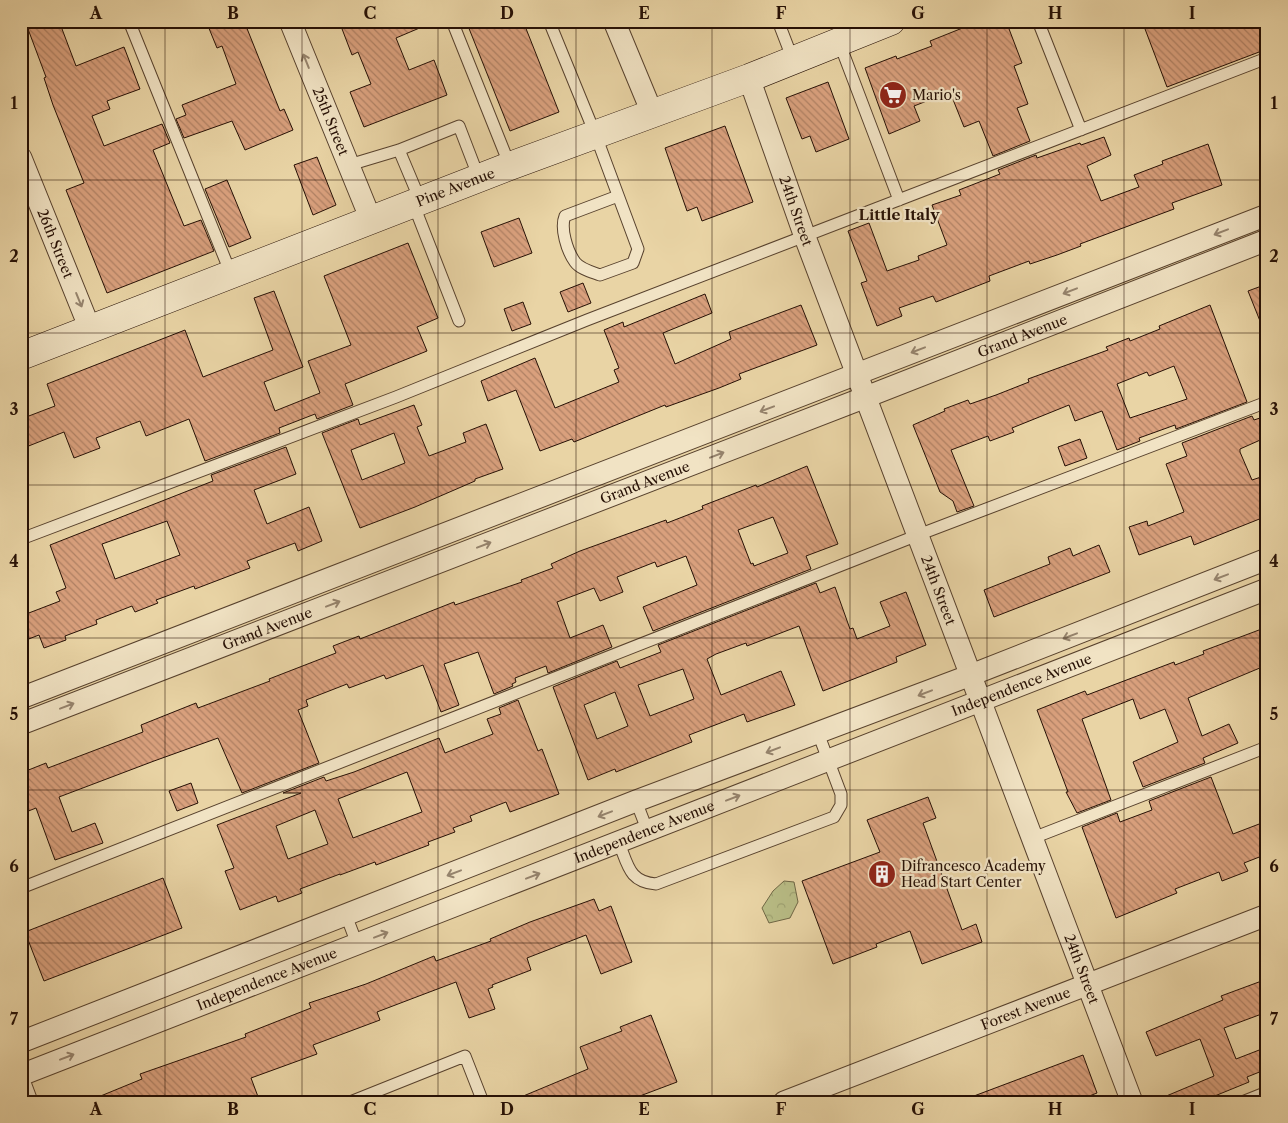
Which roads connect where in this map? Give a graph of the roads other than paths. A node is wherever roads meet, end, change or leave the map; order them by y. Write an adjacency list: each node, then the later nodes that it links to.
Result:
1 (129, 21): 29 (lane)
2 (290, 21): 18 (street, 25th Street, one-way to 2)
3 (452, 21): 19 (lane)
4 (550, 21): 15 (lane)
5 (614, 21): 13 (street)
6 (778, 21): 11 (lane)
7 (891, 21): 9 (main road, Pine Avenue)
8 (1038, 21): 14 (lane)
9 (839, 42): 11 (main road, Pine Avenue); 22 (lane)
10 (1267, 58): 14 (lane)
11 (794, 60): 12 (main road, Pine Avenue)
12 (749, 78): 13 (main road, Pine Avenue); 26 (street, 24th Street)
13 (653, 115): 15 (main road, Pine Avenue)
14 (1081, 130): 22 (lane)
15 (596, 136): 19 (main road, Pine Avenue); 21 (lane)
16 (399, 150): 18 (lane); 20 (lane); 23 (lane)
17 (21, 158): 32 (street, 26th Street, one-way to 32)
18 (349, 165): 25 (street, 25th Street)
19 (510, 166): 20 (main road, Pine Avenue)
20 (479, 178): 23 (main road, Pine Avenue)
21 (618, 196): 21 (lane)
22 (899, 200): 26 (lane)
23 (417, 202): 25 (main road, Pine Avenue); 31 (lane)
24 (1267, 215): 28 (street, one-way to 28)
25 (371, 220): 29 (main road, Pine Avenue)
26 (805, 237): 34 (street, 24th Street); 39 (lane)
27 (1267, 240): 30 (street, Grand Avenue)
28 (1159, 257): 30 (lane); 34 (street, one-way to 34)
29 (231, 274): 32 (main road, Pine Avenue)
30 (1167, 279): 35 (street, Grand Avenue)
31 (459, 321)
32 (90, 329): 33 (main road, Pine Avenue)
33 (21, 356)
34 (857, 374): 35 (street, 24th Street); 37 (street, one-way to 37)
35 (866, 397): 37 (street, Grand Avenue, one-way to 35); 38 (street, 24th Street)
36 (1267, 402): 38 (lane)
37 (531, 514): 42 (street, Grand Avenue)
38 (918, 535): 43 (street, 24th Street); 54 (lane)
39 (21, 539)
40 (1267, 559): 43 (street, Independence Avenue, one-way to 43)
41 (1267, 589): 45 (street, Independence Avenue)
42 (229, 631): 44 (street); 46 (street, Grand Avenue, one-way to 42)
43 (971, 675): 45 (street, 24th Street); 47 (street, Independence Avenue, one-way to 47)
44 (21, 698)
45 (981, 701): 49 (street, Independence Avenue); 52 (street, 24th Street)
46 (21, 724)
47 (818, 733): 49 (lane); 50 (street, Independence Avenue, one-way to 50)
48 (1267, 747): 52 (lane)
49 (829, 761): 51 (street, Independence Avenue, one-way to 49); 53 (lane)
50 (636, 801): 51 (lane); 55 (street, Independence Avenue, one-way to 55)
51 (648, 832): 53 (street, Independence Avenue)
52 (1033, 838): 58 (street, 24th Street)
53 (619, 843): 57 (street, Independence Avenue, one-way to 53)
54 (21, 888)
55 (346, 915): 57 (lane); 59 (street, Independence Avenue)
56 (1267, 915): 58 (street, Forest Avenue)
57 (357, 944): 60 (street, Independence Avenue, one-way to 57)
58 (1088, 984): 66 (street, Forest Avenue); 67 (street, 24th Street)
59 (21, 1042)
60 (21, 1075)
61 (21, 1086): 63 (street)
62 (1267, 1092): 68 (lane)
63 (27, 1102)
64 (350, 1102): 65 (lane)
65 (483, 1102)
66 (784, 1102)
67 (1132, 1102)
68 (1242, 1102)

